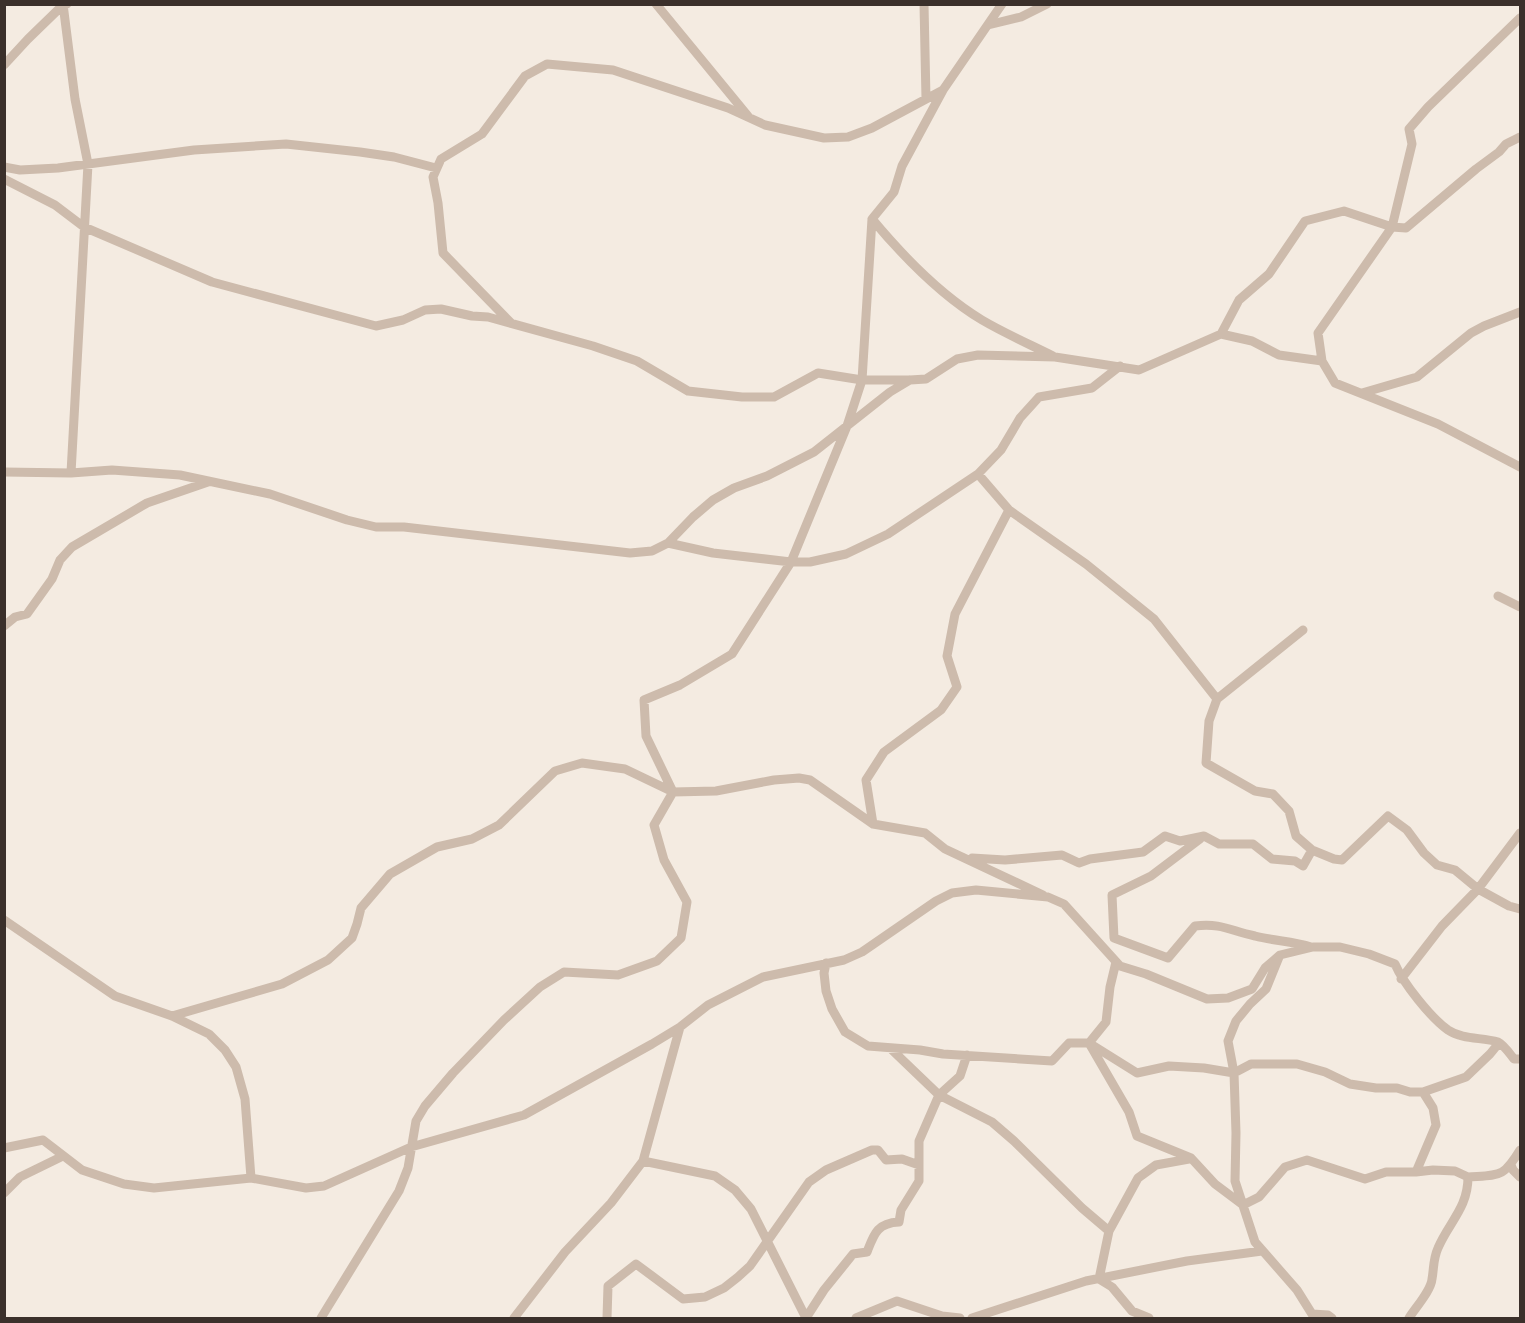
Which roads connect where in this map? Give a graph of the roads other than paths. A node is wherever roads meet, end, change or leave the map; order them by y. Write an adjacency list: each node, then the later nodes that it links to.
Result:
1 (656, 4): 11 (street)
2 (924, 4): 10 (street)
3 (1002, 4): 7 (street)
4 (1047, 4): 7 (street)
5 (65, 5): 8 (street); 13 (street)
6 (1521, 18): 18 (street)
7 (988, 25): 9 (street)
8 (4, 65)
9 (943, 90): 10 (street); 17 (street)
10 (926, 99): 11 (street)
11 (750, 118): 15 (street)
12 (1521, 137): 18 (street)
13 (88, 164): 14 (street); 15 (street); 19 (street)
14 (4, 167)
15 (436, 168): 21 (street)
16 (4, 179): 19 (street)
17 (872, 219): 23 (street); 26 (street)
18 (1392, 226): 22 (street); 24 (street)
19 (84, 227): 21 (street); 32 (street)
20 (1521, 312): 28 (street)
21 (513, 325): 26 (street)
22 (1221, 334): 24 (street); 25 (street)
23 (1055, 357): 25 (street); 27 (street)
24 (1322, 361): 28 (street)
25 (1120, 366): 33 (street)
26 (862, 380): 27 (street); 29 (street)
27 (910, 380): 29 (street)
28 (1362, 393): 30 (street)
29 (847, 426): 36 (street); 37 (street)
30 (1521, 467)
31 (4, 472): 32 (street)
32 (71, 473): 34 (street)
33 (978, 474): 35 (street); 37 (street)
34 (211, 481): 36 (street); 40 (street)
35 (1009, 510): 42 (street); 44 (street)
36 (668, 543): 37 (street)
37 (791, 562): 43 (street)
38 (1498, 596): 39 (street)
39 (1519, 605)
40 (4, 626)
41 (1303, 630): 42 (street)
42 (1217, 699): 47 (street)
43 (673, 792): 44 (street); 58 (street); 68 (street)
44 (873, 824): 48 (street)
45 (1521, 833): 49 (street)
46 (1204, 836): 47 (street); 48 (street); 53 (street)
47 (1312, 850): 49 (street)
48 (967, 858): 50 (street)
49 (1478, 889): 51 (street); 57 (street)
50 (1048, 897): 55 (street); 56 (street)
51 (1521, 909)
52 (4, 920): 58 (street)
53 (1313, 947): 54 (street); 57 (street)
54 (1280, 955): 55 (street); 65 (street)
55 (1116, 962): 60 (street)
56 (826, 963): 59 (street); 62 (street)
57 (1401, 979): 61 (street)
58 (172, 1016): 79 (street)
59 (680, 1027): 68 (street); 73 (street)
60 (1089, 1042): 63 (street); 65 (street); 72 (street)
61 (1499, 1043): 64 (street); 66 (street)
62 (890, 1047): 63 (street); 67 (street)
63 (967, 1055): 67 (street)
64 (1521, 1059)
65 (1234, 1073): 66 (street); 81 (street)
66 (1423, 1092): 76 (street)
67 (939, 1095): 74 (street); 82 (street)
68 (411, 1147): 79 (street); 88 (street)
69 (4, 1148): 71 (street)
70 (1521, 1150): 75 (street)
71 (63, 1156): 79 (street); 80 (street)
72 (1191, 1158): 81 (street); 82 (street)
73 (643, 1161): 83 (street); 89 (street)
74 (919, 1165): 83 (street); 91 (street)
75 (1511, 1165): 77 (street); 78 (street)
76 (1416, 1172): 77 (street); 81 (street)
77 (1468, 1177): 97 (street)
78 (1521, 1177)
79 (251, 1178)
80 (4, 1193)
81 (1244, 1205): 84 (street)
82 (1109, 1231): 85 (street)
83 (767, 1243): 90 (street); 91 (street)
84 (1262, 1251): 85 (street); 86 (street)
85 (1099, 1279): 94 (street); 95 (street)
86 (1311, 1316): 96 (street)
87 (944, 1317): 92 (street); 93 (street)
88 (321, 1318)
89 (514, 1318)
90 (607, 1318)
91 (806, 1318)
92 (856, 1318)
93 (960, 1318)
94 (972, 1318)
95 (1149, 1318)
96 (1332, 1318)
97 (1408, 1318)

